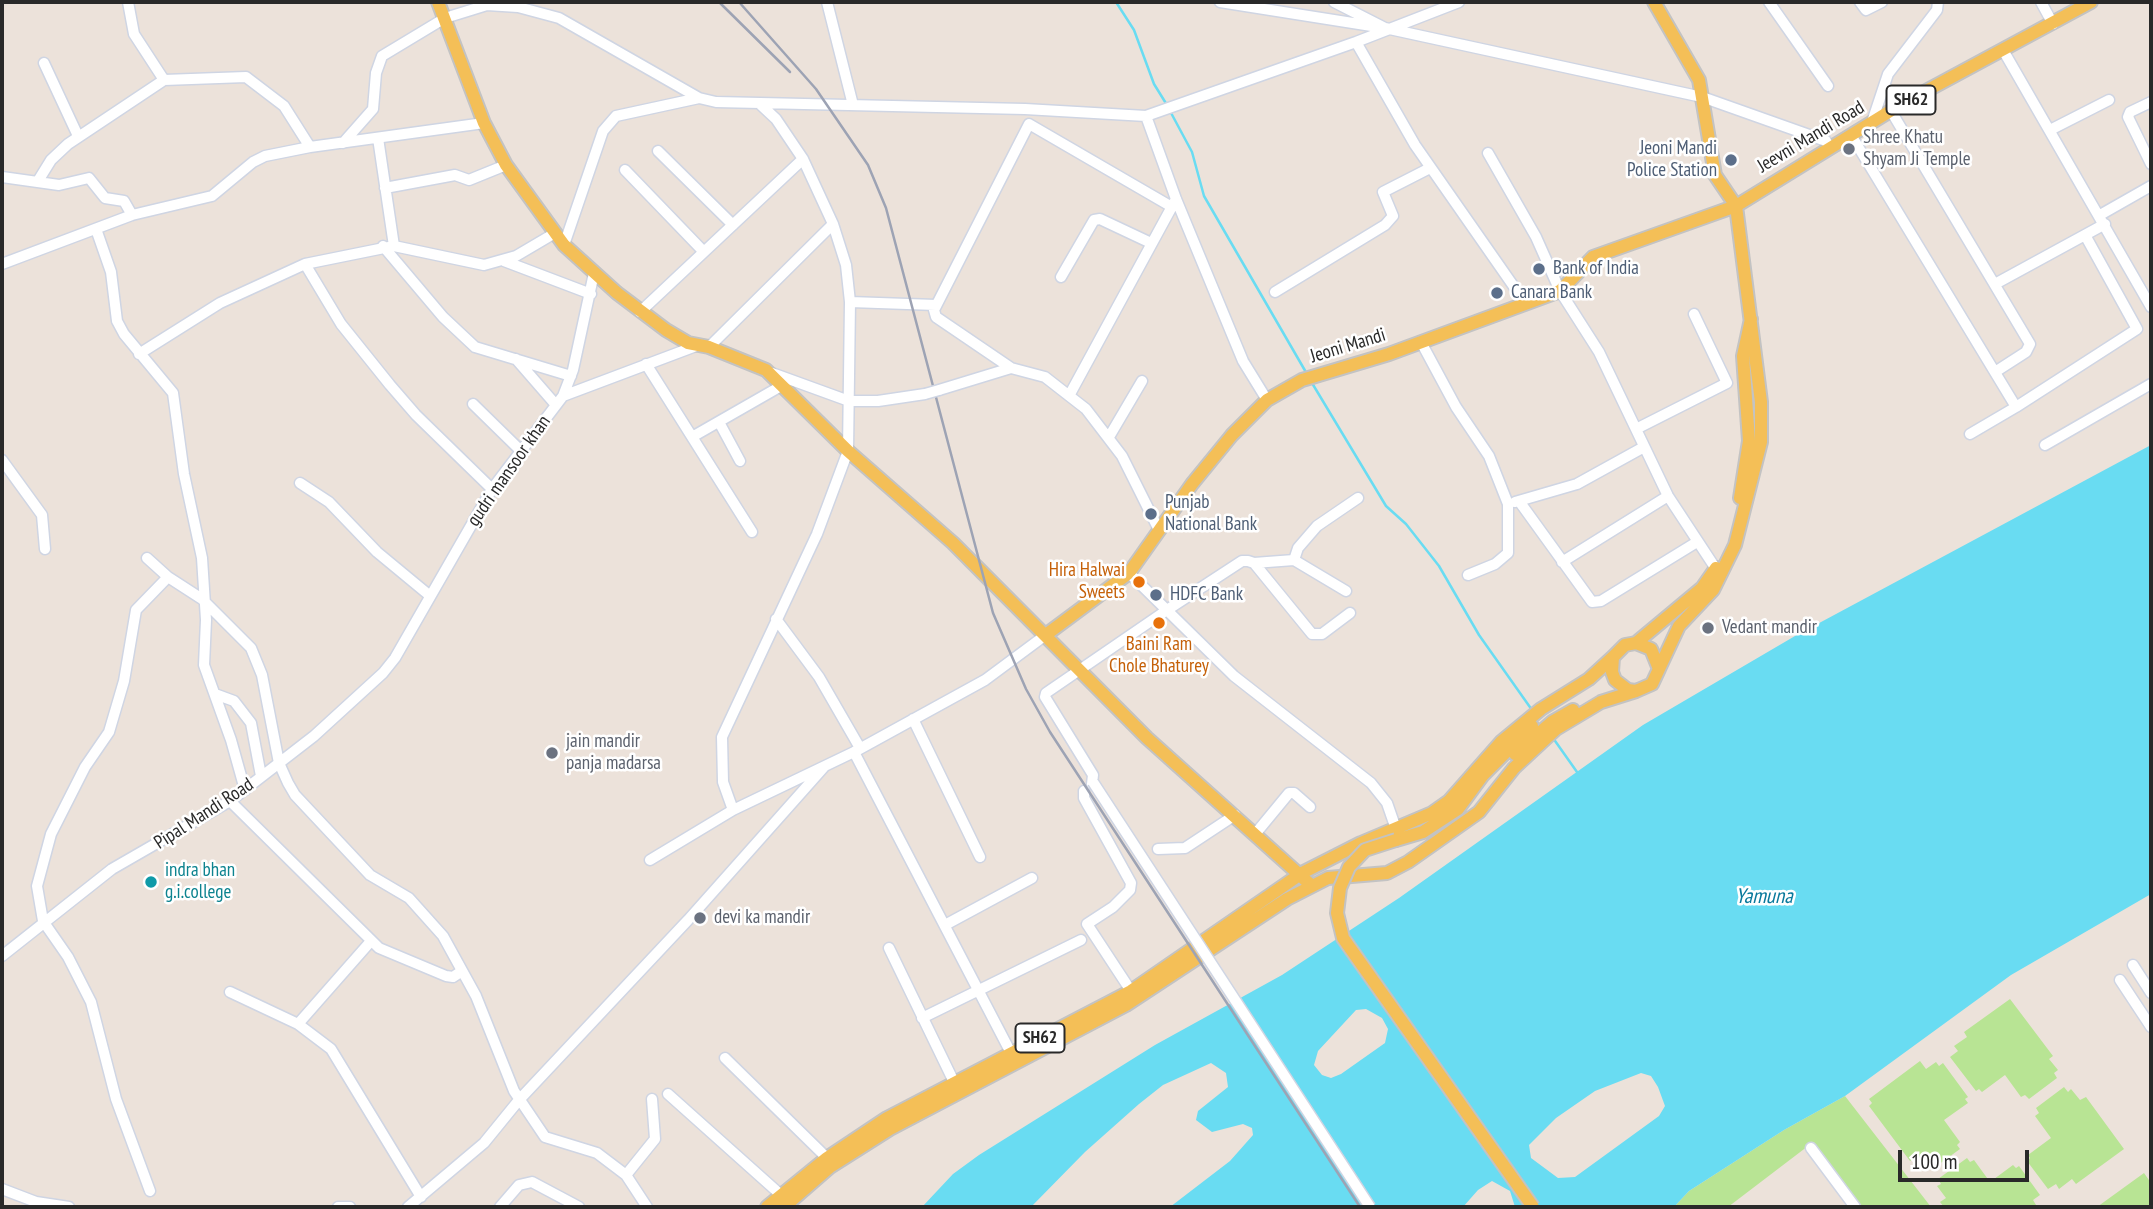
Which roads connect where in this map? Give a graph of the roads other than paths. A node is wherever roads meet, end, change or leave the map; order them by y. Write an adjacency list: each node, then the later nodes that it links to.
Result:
1 (128, 2): 21 (street)
2 (438, 2): 15 (main road)
3 (827, 2): 28 (street)
4 (1220, 2): 17 (street)
5 (1334, 2): 17 (street)
6 (1459, 2): 17 (street)
7 (1654, 2): 23 (main road)
8 (1769, 2): 22 (street)
9 (1860, 2): 10 (street)
10 (1882, 2)
11 (1938, 2): 32 (street)
12 (2041, 2): 16 (street)
13 (2091, 2): 16 (main road, Jeevni Mandi Road / SH62)
14 (490, 3): 15 (street); 24 (street)
15 (445, 18): 33 (main road); 39 (street)
16 (2053, 24): 19 (main road, Jeevni Mandi Road / SH62)
17 (1385, 28): 18 (street); 23 (street)
18 (1356, 42): 31 (street); 47 (street)
19 (2003, 50): 30 (main road, Jeevni Mandi Road / SH62); 35 (street)
20 (44, 62): 37 (street)
21 (164, 80): 37 (street); 40 (street)
22 (1828, 86)
23 (1702, 97): 41 (street); 54 (main road)
24 (699, 98): 27 (street); 63 (street)
25 (2109, 100): 35 (street)
26 (2151, 102): 45 (street)
27 (761, 105): 28 (street); 44 (street)
28 (853, 105): 29 (street)
29 (1025, 109): 31 (street); 34 (street)
30 (1891, 111): 32 (main road, Jeevni Mandi Road / SH62); 71 (street)
31 (1146, 116): 53 (street)
32 (1872, 122): 36 (main road, Jeevni Mandi Road / SH62)
33 (484, 123): 38 (street); 46 (main road)
34 (1029, 124): 53 (street); 77 (street)
35 (2050, 130): 56 (street)
36 (1851, 135): 41 (main road, Jeevni Mandi Road / SH62); 89 (street)
37 (78, 136): 50 (street)
38 (378, 138): 39 (street); 52 (street)
39 (343, 143): 40 (street)
40 (310, 147): 55 (street)
41 (1830, 148): 54 (main road, Jeevni Mandi Road / SH62)
42 (658, 150): 58 (street)
43 (1488, 153): 72 (street)
44 (803, 159): 57 (street); 58 (street)
45 (2151, 164)
46 (506, 165): 52 (street); 60 (main road)
47 (1430, 168): 73 (street); 76 (street)
48 (625, 170): 65 (street)
49 (2, 177): 50 (street)
50 (38, 181): 55 (street)
51 (2151, 186): 56 (street)
52 (385, 188): 64 (street)
53 (1174, 203): 62 (street); 98 (street)
54 (1736, 206): 72 (main road, Jeoni Mandi); 81 (main road)
55 (132, 215): 59 (street)
56 (2103, 220): 61 (street); 78 (street)
57 (833, 224): 75 (street); 83 (street)
58 (733, 225): 65 (street)
59 (96, 229): 67 (street); 84 (street)
60 (555, 233): 63 (main road); 66 (street)
61 (2085, 235): 71 (street); 101 (street)
62 (1151, 243): 70 (street); 96 (street)
63 (564, 245): 69 (main road)
64 (388, 246): 66 (street); 68 (street); 85 (street)
65 (704, 252): 79 (street)
66 (504, 261): 74 (street)
67 (2, 264)
68 (305, 264): 84 (street); 114 (street)
69 (594, 273): 74 (street, gudri mansoor khan); 79 (main road)
70 (1061, 277)
71 (1995, 284): 89 (street)
72 (1560, 291): 76 (main road, Jeoni Mandi); 103 (street)
73 (1275, 292)
74 (591, 294): 90 (street, gudri mansoor khan)
75 (850, 302): 77 (street); 99 (street)
76 (1526, 304): 82 (main road, Jeoni Mandi)
77 (936, 305): 87 (street)
78 (2151, 307)
79 (640, 312): 83 (main road)
80 (1693, 314): 93 (street)
81 (1752, 315): 91 (main road); 140 (main road)
82 (1421, 342): 98 (main road, Jeoni Mandi); 117 (street)
83 (704, 346): 86 (street); 88 (main road)
84 (139, 354): 132 (street)
85 (516, 359): 90 (street); 97 (street)
86 (646, 364): 97 (street); 105 (street)
87 (1012, 368): 96 (street); 99 (street, bridge)
88 (766, 370): 95 (main road); 99 (street)
89 (1995, 372): 101 (street)
90 (571, 376): 97 (street, gudri mansoor khan)
91 (1743, 377): 93 (street); 126 (main road)
92 (1142, 382): 106 (street)
93 (1727, 383): 103 (street)
94 (2151, 384): 107 (street)
95 (781, 386): 102 (street); 110 (main road)
96 (1070, 394): 106 (street)
97 (560, 400): 109 (street, gudri mansoor khan)
98 (1267, 400): 118 (main road, Jeoni Mandi)
99 (849, 401): 110 (street)
100 (472, 404): 109 (street)
101 (2016, 408): 104 (street)
102 (719, 422): 105 (street); 112 (street)
103 (1636, 429): 108 (street)
104 (1970, 434)
105 (692, 437): 119 (street)
106 (1109, 437): 118 (street)
107 (2046, 445)
108 (1644, 447): 115 (street); 117 (street)
109 (520, 450): 114 (street, gudri mansoor khan)
110 (848, 451): 135 (street); 136 (main road)
111 (2, 460): 121 (street)
112 (740, 461)
113 (300, 483): 131 (street)
114 (492, 489): 131 (street, gudri mansoor khan)
115 (1668, 496): 120 (street); 124 (street)
116 (1358, 498): 123 (street)
117 (1513, 502): 124 (street); 128 (street)
118 (1158, 528): 127 (main road, Jeoni Mandi)
119 (752, 531)
120 (1698, 542): 124 (street); 126 (street)
121 (45, 549)
122 (147, 558): 129 (street)
123 (1294, 560): 125 (street); 130 (street)
124 (1562, 562)
125 (1254, 563): 133 (street); 134 (street)
126 (1716, 569): 137 (main road)
127 (1129, 573): 133 (street); 136 (main road, Jeoni Mandi)
128 (1468, 575)
129 (169, 577): 132 (street); 165 (street)
130 (1346, 592)
131 (429, 595): 139 (street, gudri mansoor khan)
132 (202, 599): 143 (street); 148 (street)
133 (1167, 610): 141 (street); 158 (street)
134 (1350, 613)
135 (776, 619): 147 (street); 155 (street)
136 (1047, 634): 141 (main road); 144 (street)
137 (1636, 643): 138 (main road); 140 (main road)
138 (1613, 657): 142 (main road); 145 (main road, SH62)
139 (395, 658): 148 (street, Pipal Mandi Road)
140 (1659, 669): 142 (main road)
141 (1078, 671): 151 (street); 156 (main road)
142 (1636, 691): 145 (main road, SH62)
143 (215, 694): 150 (street); 152 (street)
144 (913, 719): 147 (street); 160 (street)
145 (1549, 719): 146 (main road, SH62); 146 (main road, SH62)
146 (1534, 730): 158 (main road, SH62); 158 (main road); 164 (main road, SH62)
147 (857, 750): 149 (street); 166 (street)
148 (279, 763): 150 (street, Pipal Mandi Road); 172 (street)
149 (824, 767): 155 (street); 186 (street)
150 (261, 776): 152 (street, Pipal Mandi Road)
151 (1090, 786): 175 (street); 203 (street, bridge)
152 (245, 790): 153 (street, Pipal Mandi Road)
153 (230, 801): 165 (street, Pipal Mandi Road); 168 (street)
154 (1311, 807): 157 (street)
155 (733, 810): 161 (street)
156 (1235, 815): 157 (main road); 159 (street)
157 (1256, 833): 162 (main road)
158 (1396, 834): 162 (main road, SH62); 204 (main road, bridge)
159 (1158, 849)
160 (980, 857)
161 (650, 860)
162 (1302, 873): 164 (main road); 175 (main road, SH62)
163 (1032, 878): 166 (street)
164 (1312, 886): 193 (main road, SH62)
165 (43, 921): 170 (street, Pipal Mandi Road); 191 (street)
166 (945, 925): 174 (street)
167 (1081, 940): 174 (street)
168 (371, 942): 172 (street); 179 (street)
169 (889, 948): 178 (street)
170 (2, 956)
171 (2133, 965): 177 (street)
172 (462, 971): 186 (street)
173 (2120, 980): 180 (street)
174 (979, 991): 178 (street); 181 (street)
175 (1131, 991): 181 (main road, SH62)
176 (230, 992): 179 (street)
177 (2151, 993)
178 (922, 1018): 183 (street)
179 (298, 1024): 192 (street)
180 (2151, 1027)
181 (1011, 1053): 183 (main road, SH62)
182 (725, 1058): 188 (street)
183 (954, 1082): 188 (main road, SH62)
184 (668, 1094): 193 (street)
185 (652, 1099): 189 (street)
186 (519, 1100): 189 (street); 192 (street)
187 (1811, 1148): 205 (street)
188 (827, 1157): 193 (main road, SH62)
189 (626, 1175): 194 (street)
190 (2, 1189): 195 (street)
191 (149, 1191)
192 (421, 1197): 198 (street)
193 (782, 1201): 202 (main road, SH62)
194 (640, 1203): 201 (street)
195 (69, 1207)
196 (338, 1207): 197 (street)
197 (350, 1207)
198 (408, 1207)
199 (500, 1207): 200 (street)
200 (579, 1207)
201 (647, 1207)
202 (767, 1207)
203 (1370, 1207)
204 (1533, 1207)
205 (1855, 1207)

